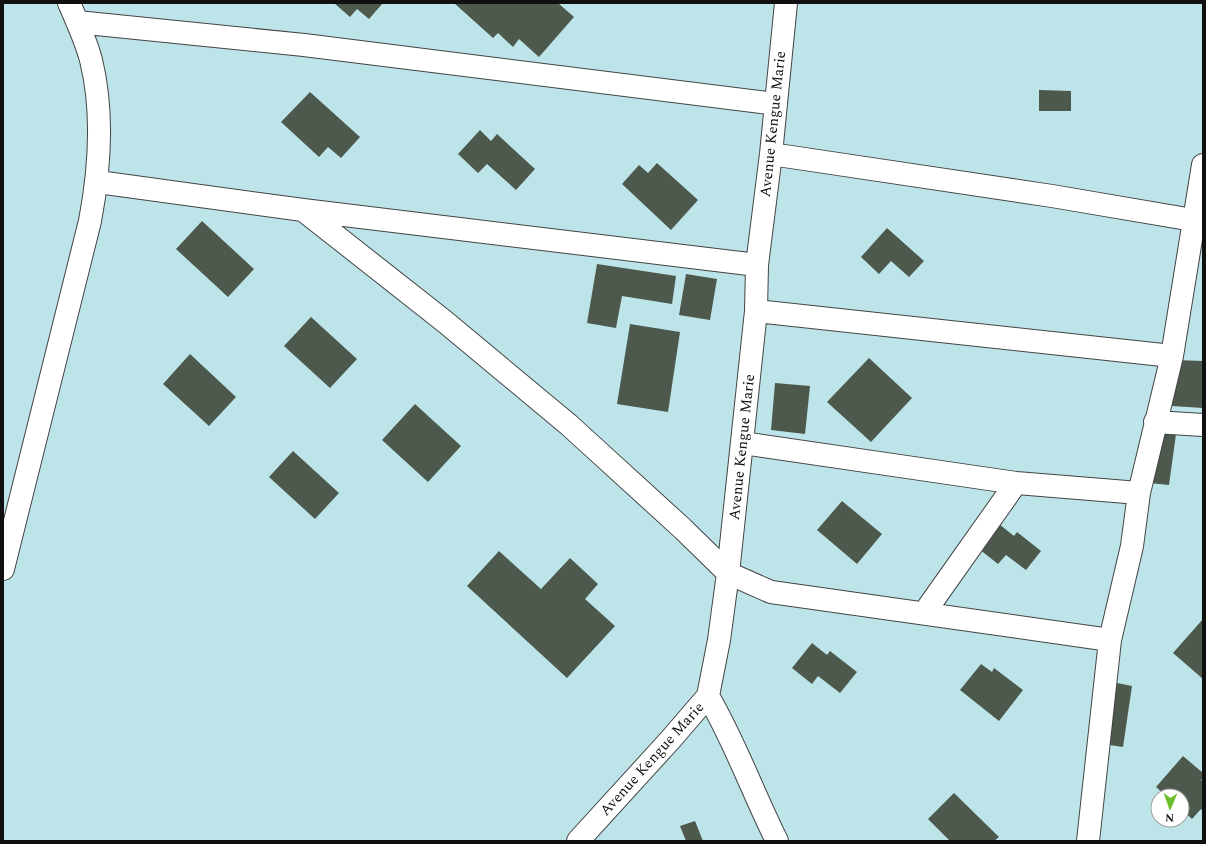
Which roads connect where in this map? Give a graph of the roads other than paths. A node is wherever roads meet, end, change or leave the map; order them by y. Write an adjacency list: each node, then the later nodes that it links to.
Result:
1 (786, 3): 3 (street, Avenue Kengue Marie)
2 (73, 12): 3 (street); 6 (street)
3 (776, 104): 4 (street, Avenue Kengue Marie)
4 (771, 154): 8 (street); 9 (street, Avenue Kengue Marie)
5 (1203, 165): 8 (street)
6 (98, 182): 7 (street); 17 (street)
7 (303, 210): 9 (street); 18 (street)
8 (1193, 220): 11 (street)
9 (757, 265): 10 (street, Avenue Kengue Marie)
10 (756, 311): 11 (street); 14 (street, Avenue Kengue Marie)
11 (1172, 356): 12 (street)
12 (1155, 422): 13 (street); 16 (street)
13 (1203, 425)
14 (743, 443): 15 (street); 18 (street, Avenue Kengue Marie)
15 (1016, 484): 16 (street); 19 (street)
16 (1139, 494): 20 (street)
17 (3, 569)
18 (728, 574): 19 (street); 21 (street, Avenue Kengue Marie)
19 (924, 613): 20 (street)
20 (1110, 640): 24 (street)
21 (708, 696): 22 (street, Avenue Kengue Marie); 23 (street)
22 (578, 841)
23 (777, 841)
24 (1088, 841)

